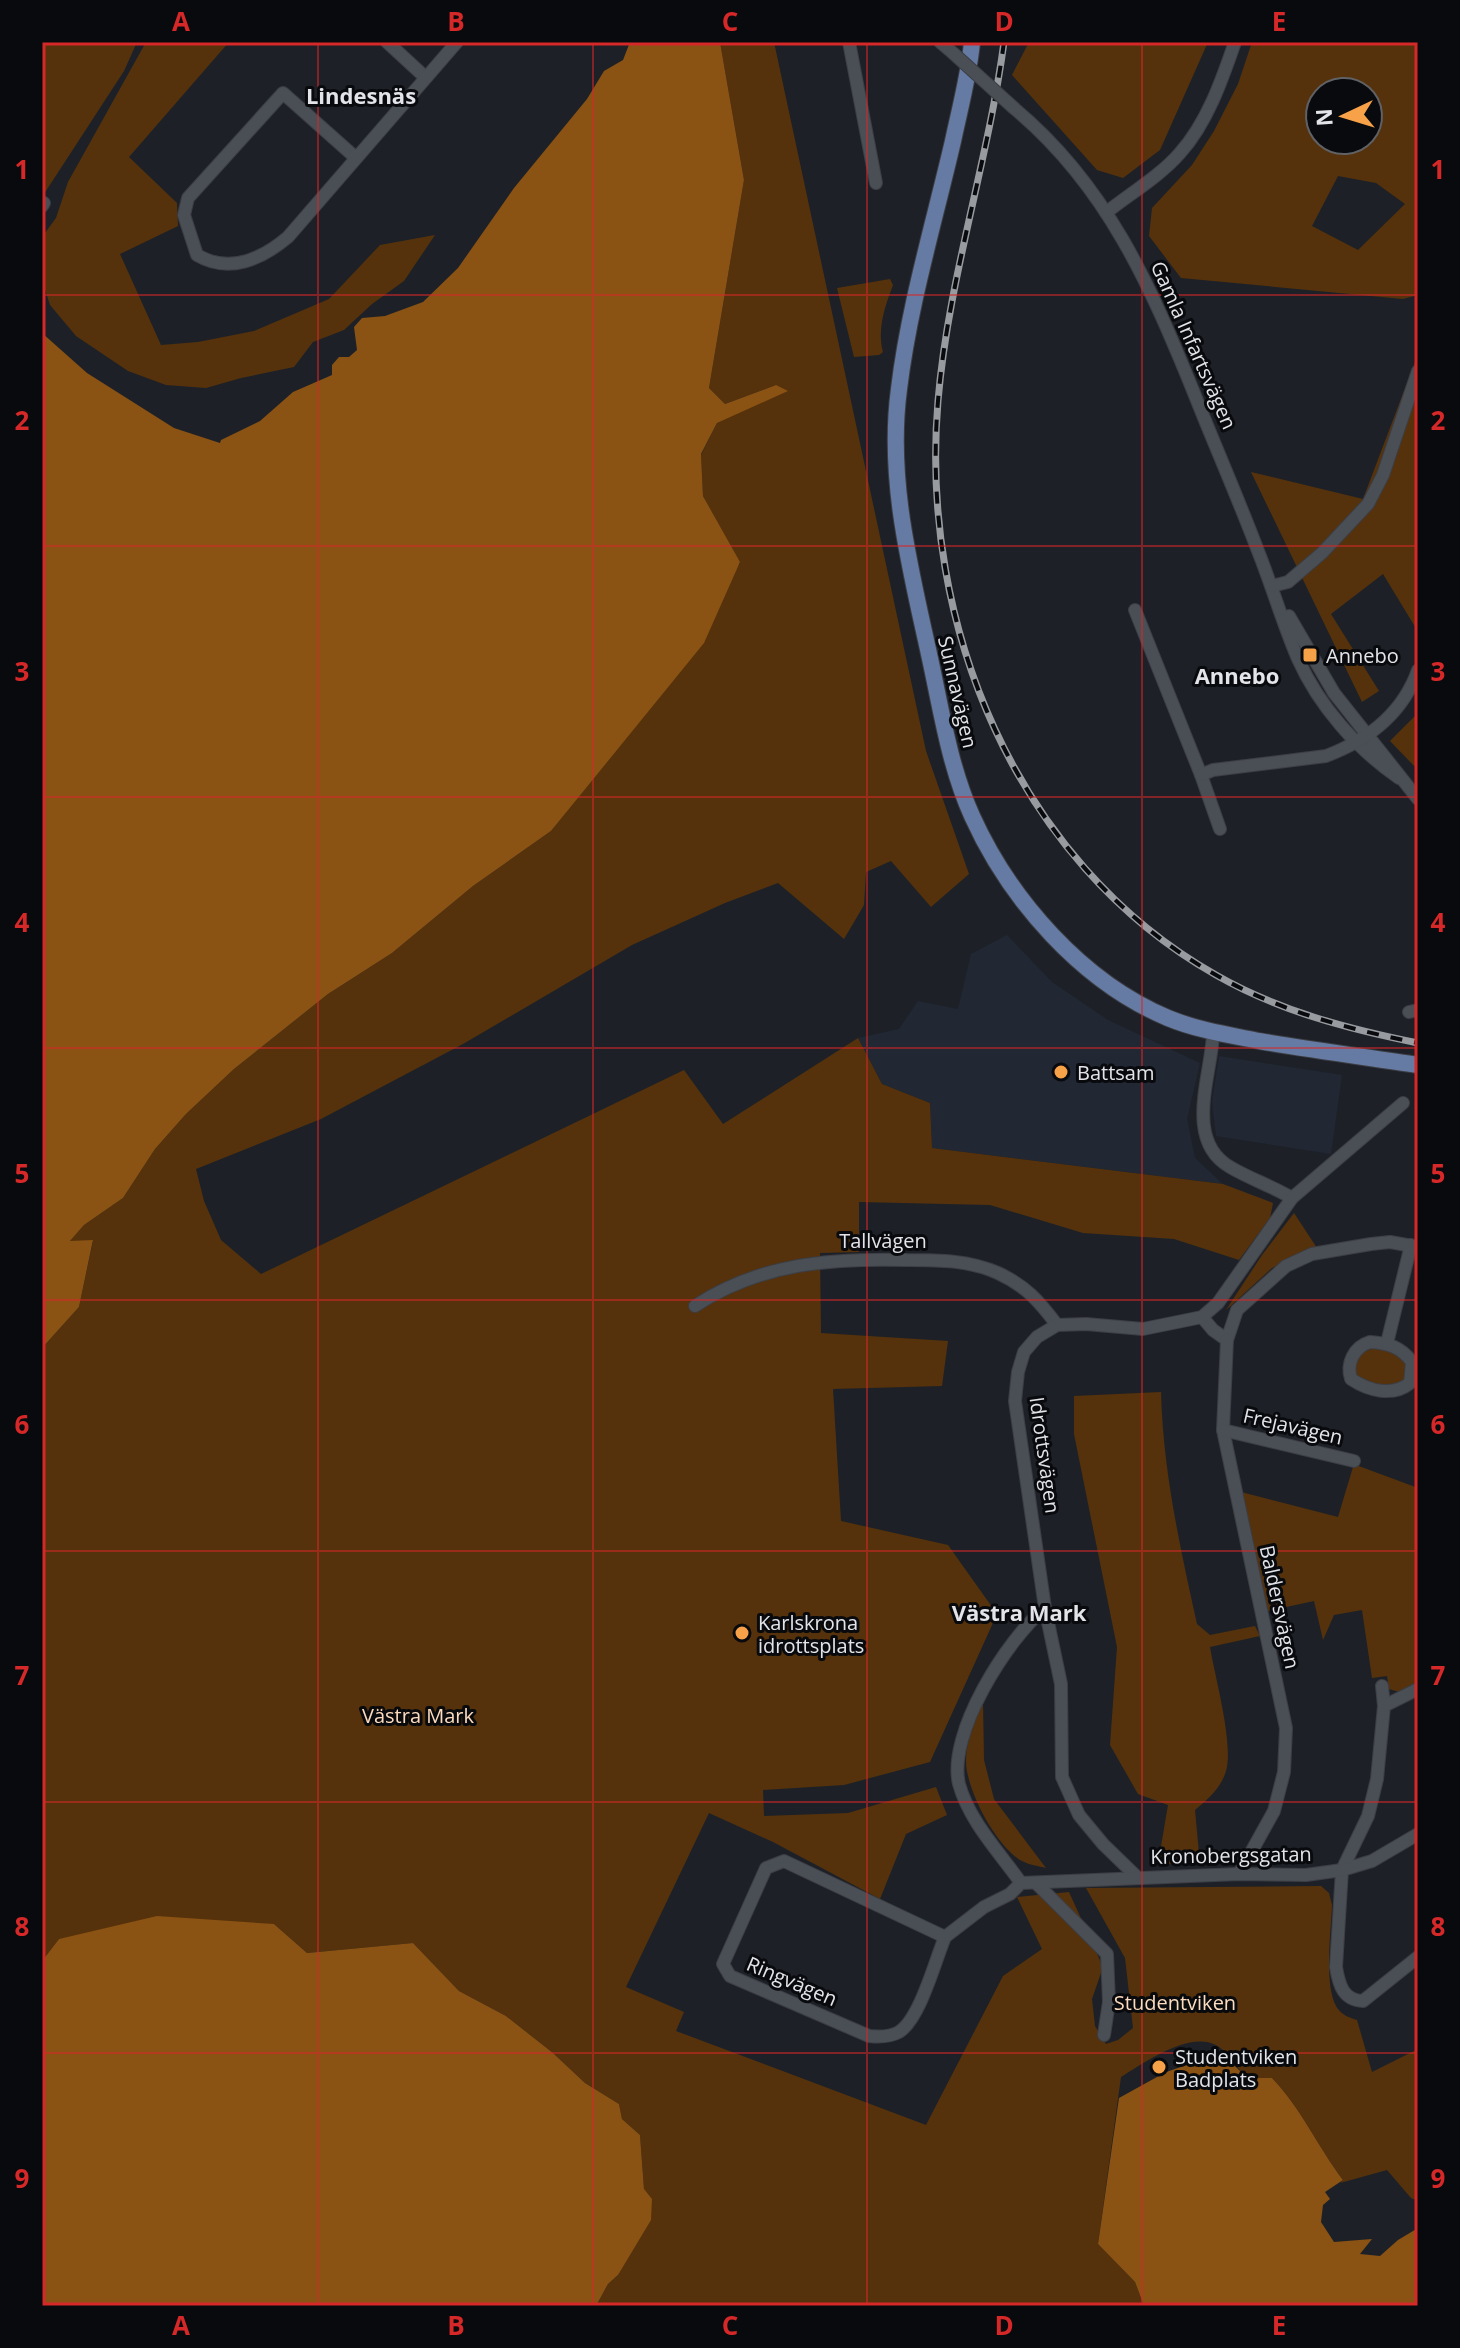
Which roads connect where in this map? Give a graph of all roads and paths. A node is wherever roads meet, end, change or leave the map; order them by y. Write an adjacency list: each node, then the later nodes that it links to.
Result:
1 (387, 42): 7 (street)
2 (457, 42): 7 (street)
3 (849, 42): 9 (street)
4 (940, 42): 10 (street, Gamla Infartsvägen, bridge)
5 (972, 42): 19 (main road, Sunnavägen)
6 (1235, 42): 10 (street)
7 (425, 77): 8 (street)
8 (356, 158): 8 (street)
9 (876, 183)
10 (1107, 212): 12 (street, Gamla Infartsvägen)
11 (1418, 371): 12 (street)
12 (1272, 586): 15 (street, Gamla Infartsvägen)
13 (1135, 610): 16 (street)
14 (1418, 670): 15 (street)
15 (1360, 738): 16 (street); 17 (street, Gamla Infartsvägen)
16 (1201, 775): 18 (street)
17 (1418, 799)
18 (1220, 829)
19 (1213, 1033): 20 (main road, Sunnavägen); 22 (street)
20 (1418, 1065)
21 (1403, 1103): 22 (street)
22 (1292, 1198): 25 (street)
23 (1414, 1246): 27 (street); 28 (street)
24 (695, 1306): 26 (street, Tallvägen)
25 (1202, 1317): 26 (street); 27 (street)
26 (1057, 1325): 31 (street, Idrottsvägen)
27 (1227, 1340): 29 (street, Baldersvägen)
28 (1387, 1343): 28 (street)
29 (1223, 1430): 30 (street, Frejavägen); 37 (street, Baldersvägen)
30 (1354, 1461)
31 (1045, 1608): 38 (street, Idrottsvägen); 39 (street)
32 (1382, 1686): 34 (street)
33 (1418, 1689): 34 (street)
34 (1384, 1706): 36 (street)
35 (1418, 1834): 36 (street, Kronobergsgatan)
36 (1342, 1870): 37 (street, Kronobergsgatan); 42 (street)
37 (1239, 1874): 38 (street, Kronobergsgatan)
38 (1137, 1877): 40 (street, Kronobergsgatan)
39 (1021, 1883): 40 (street); 41 (street)
40 (1036, 1883): 43 (street)
41 (945, 1937): 41 (street, Ringvägen)
42 (1418, 1957)
43 (1104, 2035)

